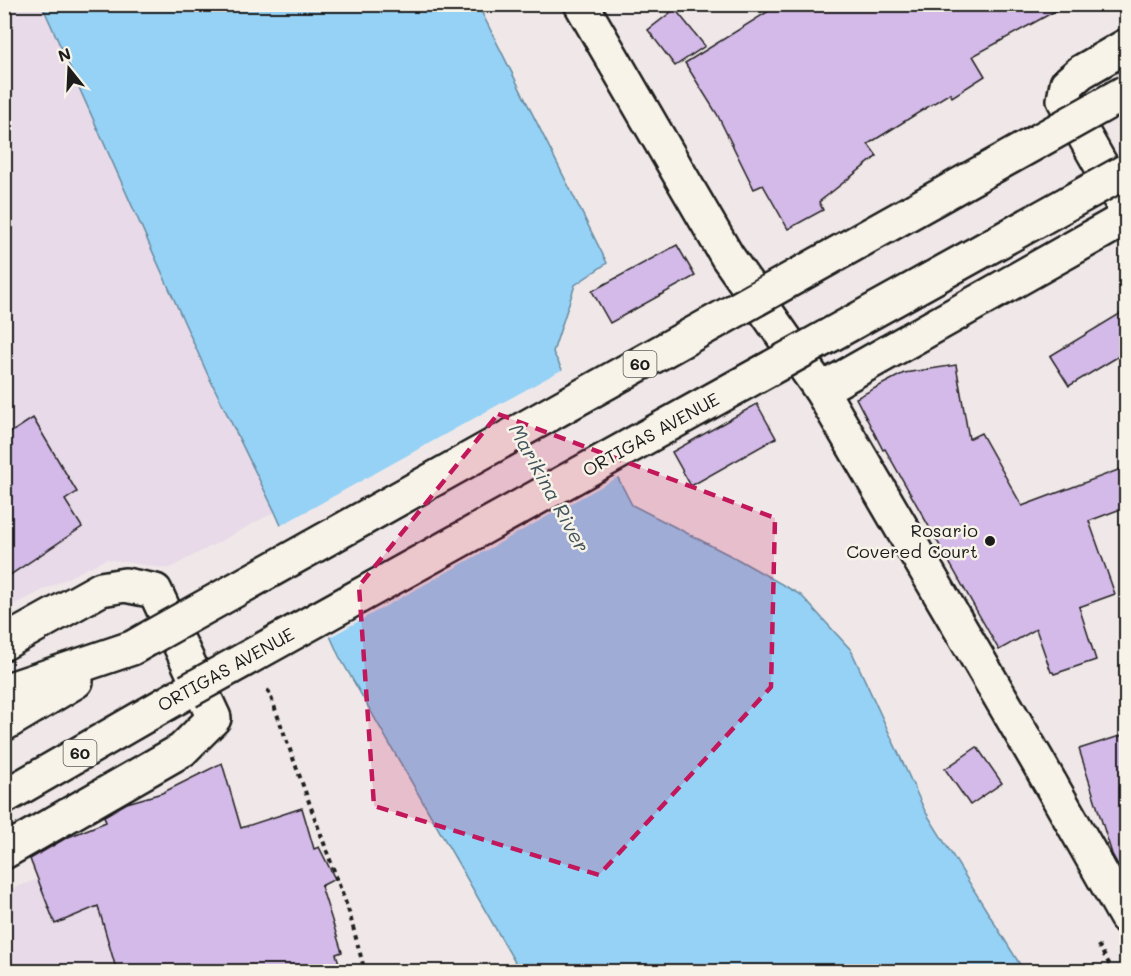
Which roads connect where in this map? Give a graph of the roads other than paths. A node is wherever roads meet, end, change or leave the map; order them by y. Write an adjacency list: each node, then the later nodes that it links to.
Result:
1 (581, 4): 7 (main road)
2 (1126, 46): 5 (main road)
3 (1126, 92): 8 (main road, 60, bridge)
4 (1126, 171): 12 (main road, ORTIGAS AVENUE / 60, bridge)
5 (1126, 209)
6 (1126, 218): 7 (main road)
7 (821, 390): 14 (main road)
8 (143, 642): 10 (main road, 60); 11 (main road, 60)
9 (4, 643): 13 (main road)
10 (4, 691)
11 (4, 724)
12 (4, 797)
13 (4, 852)
14 (1126, 917)

